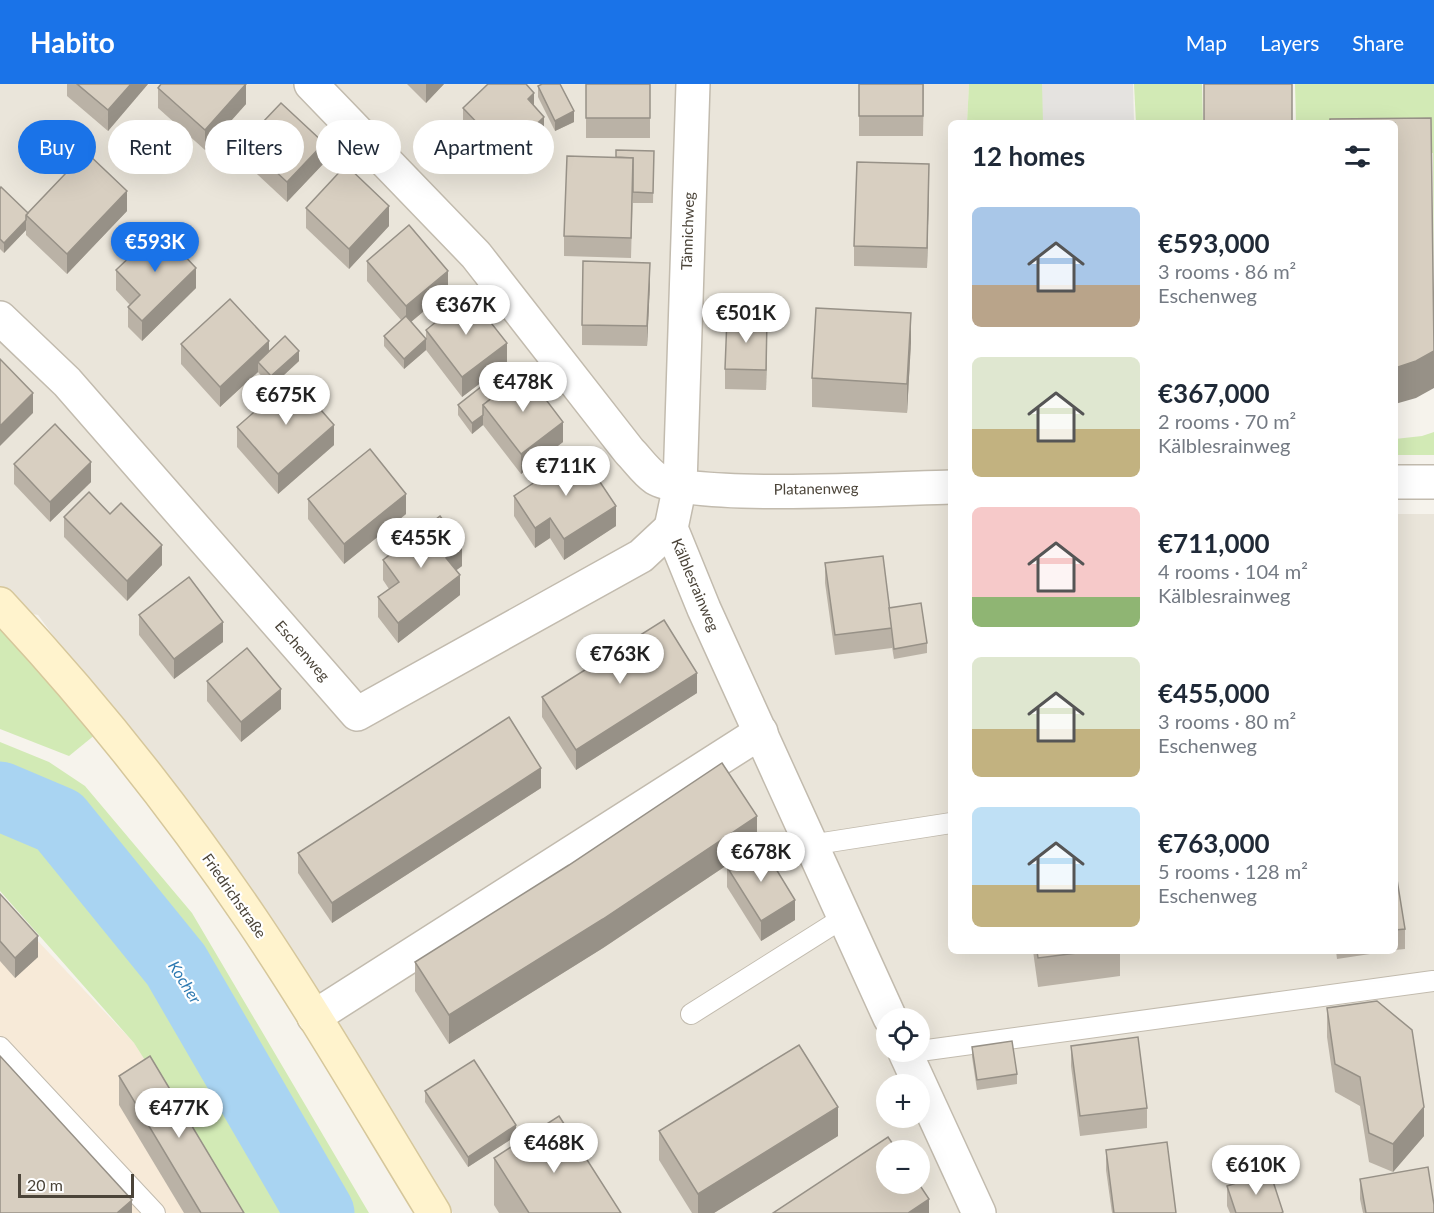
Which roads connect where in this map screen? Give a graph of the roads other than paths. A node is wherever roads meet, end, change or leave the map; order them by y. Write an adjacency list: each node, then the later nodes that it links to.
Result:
1 (311, 84): 6 (street)
2 (693, 84): 6 (street, Tännichweg)
3 (0, 318): 8 (street, Eschenweg)
4 (1398, 482): 5 (street)
5 (1434, 482)
6 (680, 485): 7 (street, Platanenweg); 8 (street, Kälblesrainweg)
7 (948, 487)
8 (671, 528): 10 (street, Kälblesrainweg)
9 (0, 604): 17 (main road, Friedrichstraße)
10 (761, 732): 12 (street, Kälblesrainweg); 17 (street)
11 (948, 823): 12 (lane)
12 (810, 845): 13 (street, Kälblesrainweg)
13 (843, 918): 15 (street, Kälblesrainweg); 16 (lane)
14 (1433, 981): 19 (lane)
15 (885, 1008)
16 (691, 1014)
17 (314, 1017): 22 (main road, Friedrichstraße)
18 (0, 1047): 21 (lane)
19 (930, 1049)
20 (915, 1062): 23 (street)
21 (155, 1213)
22 (434, 1213)
23 (979, 1213)

